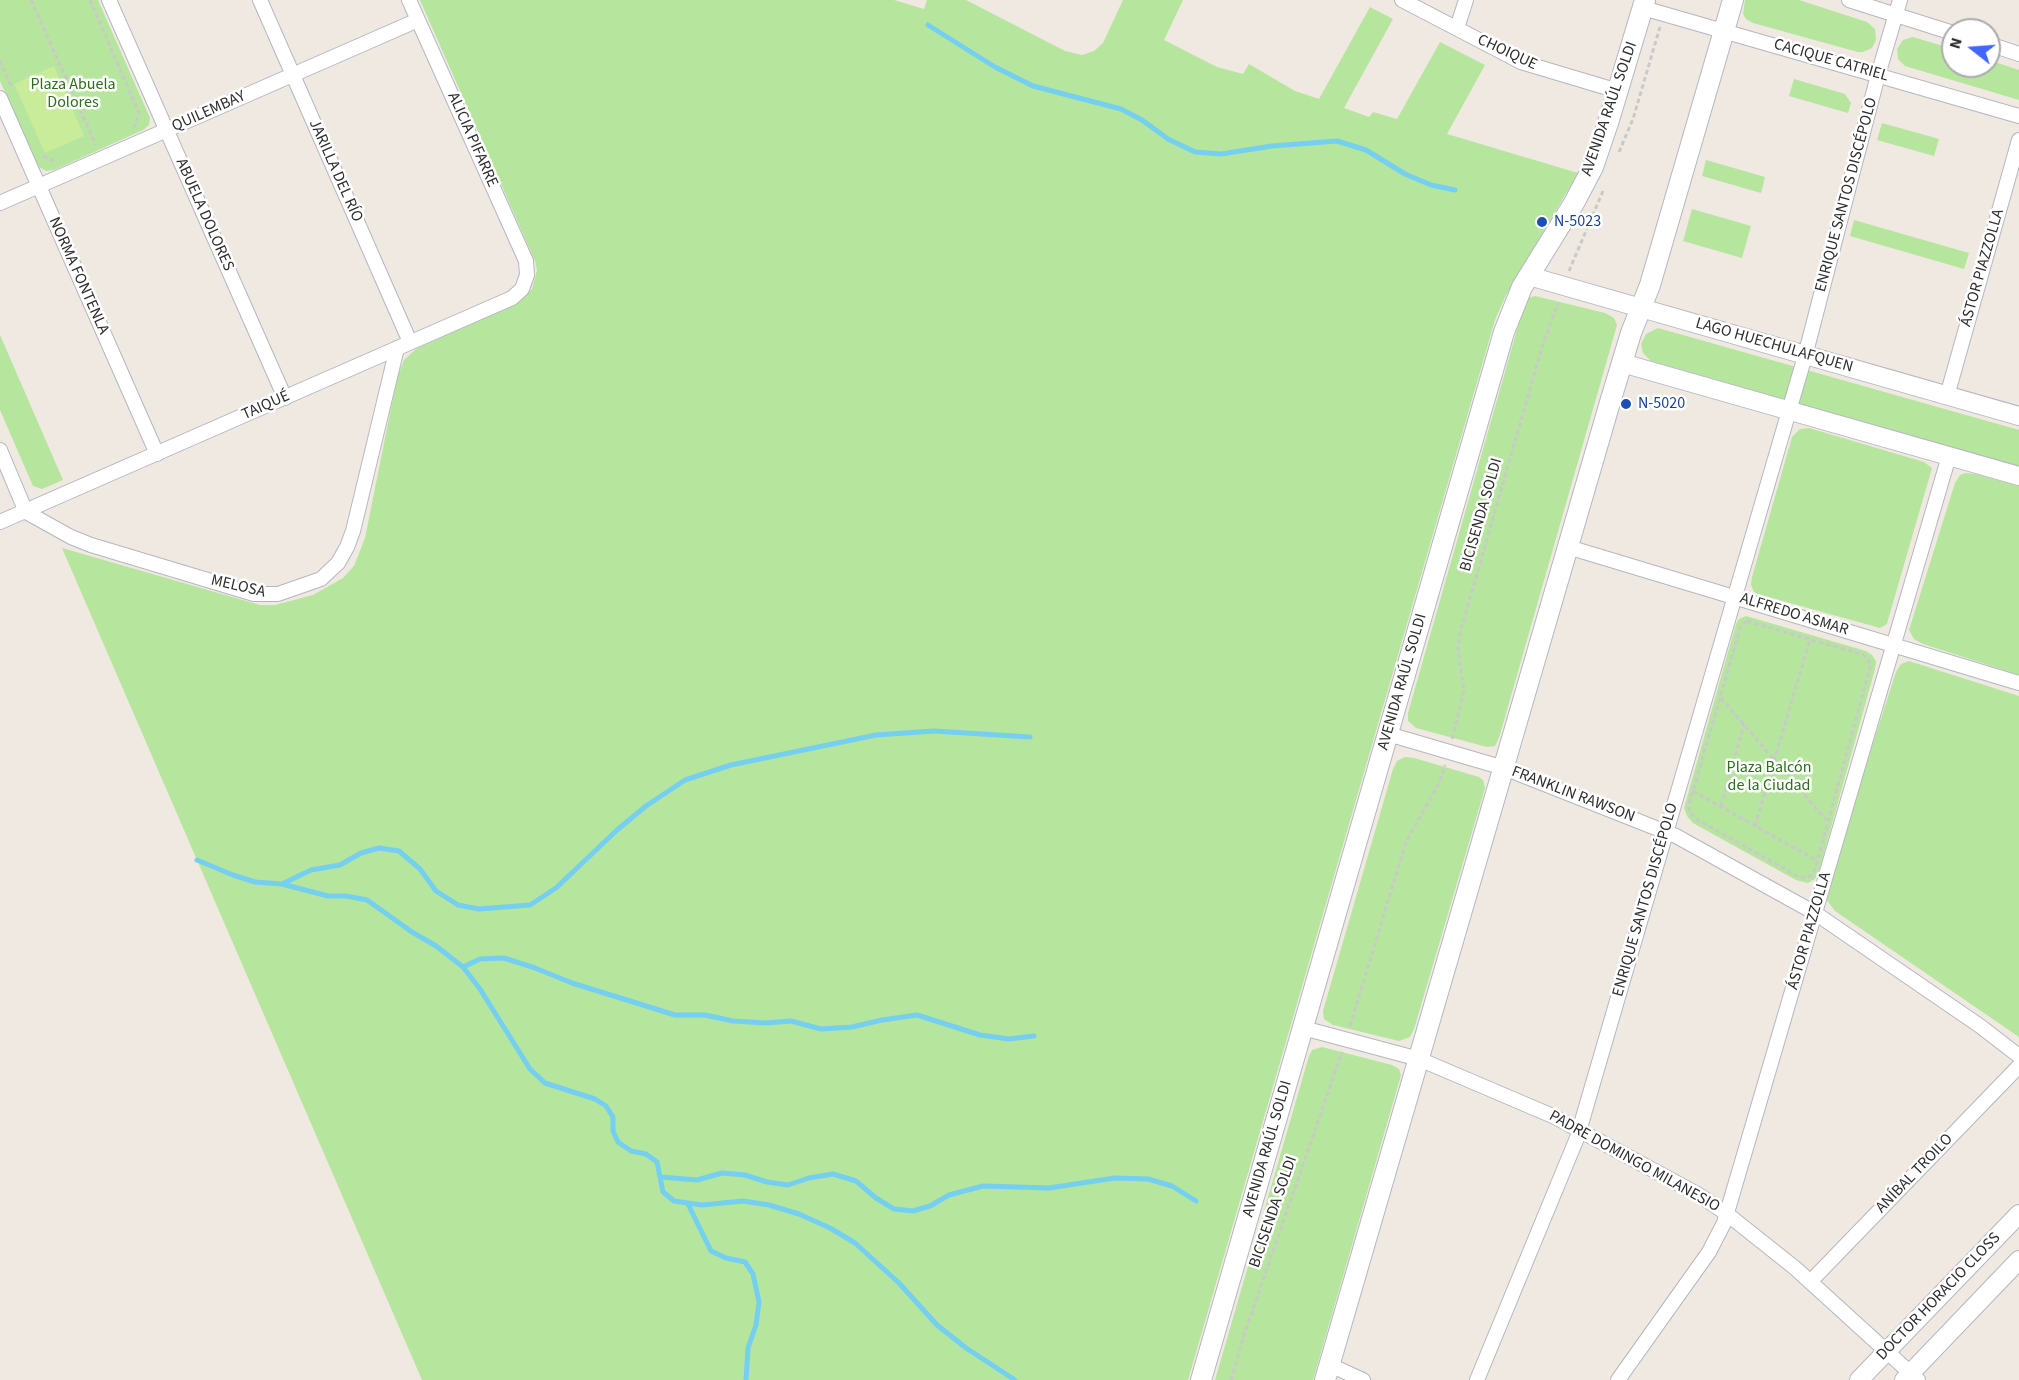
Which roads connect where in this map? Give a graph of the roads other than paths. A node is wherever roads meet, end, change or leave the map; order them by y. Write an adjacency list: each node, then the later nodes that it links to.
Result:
1 (109, 0): 22 (street, ABUELA DOLORES)
2 (260, 0): 17 (street, JARILLA DEL RÍO)
3 (409, 0): 11 (street, ALICIA PIFARRE)
4 (1402, 0): 12 (street, CHOIQUE)
5 (1466, 0): 12 (street)
6 (1733, 0): 14 (main road)
7 (1849, 0): 10 (street)
8 (1900, 0): 10 (street, ENRIQUE SANTOS DISCÉPOLO)
9 (1644, 4): 14 (street, CACIQUE CATRIEL); 19 (main road, AVENIDA RAÚL SOLDI)
10 (1896, 15): 13 (street); 18 (street, ENRIQUE SANTOS DISCÉPOLO)
11 (418, 20): 17 (street, QUILEMBAY); 27 (street, ALICIA PIFARRE)
12 (1457, 28): 19 (street, CHOIQUE)
13 (1941, 29)
14 (1724, 30): 18 (street, CACIQUE CATRIEL); 28 (main road)
15 (2001, 48): 16 (street)
16 (2019, 54)
17 (293, 74): 22 (street, QUILEMBAY); 29 (street, JARILLA DEL RÍO)
18 (1878, 75): 21 (street, CACIQUE CATRIEL); 31 (street, ENRIQUE SANTOS DISCÉPOLO)
19 (1618, 91): 26 (main road, AVENIDA RAÚL SOLDI)
20 (0, 98): 24 (street, NORMA FONTENLA)
21 (2019, 116)
22 (166, 130): 24 (street, QUILEMBAY); 34 (street, ABUELA DOLORES)
23 (2019, 140): 33 (street, ÁSTOR PIAZZOLLA)
24 (39, 186): 25 (street, QUILEMBAY); 38 (street, NORMA FONTENLA)
25 (0, 203)
26 (1529, 276): 28 (street, LAGO HUECHULAFQUEN); 47 (main road, AVENIDA RAÚL SOLDI)
27 (525, 282): 29 (street, TAIQUÉ)
28 (1641, 307): 31 (street, LAGO HUECHULAFQUEN); 32 (main road)
29 (410, 342): 30 (street, TAIQUÉ)
30 (397, 348): 34 (street, TAIQUÉ); 41 (street, MELOSA)
31 (1805, 356): 33 (street, LAGO HUECHULAFQUEN); 35 (street, ENRIQUE SANTOS DISCÉPOLO)
32 (1622, 363): 35 (street); 43 (main road)
33 (1947, 396): 36 (street, LAGO HUECHULAFQUEN)
34 (285, 398): 38 (street, TAIQUÉ)
35 (1789, 411): 39 (street); 44 (street, ENRIQUE SANTOS DISCÉPOLO)
36 (2019, 416)
37 (0, 450): 41 (street)
38 (157, 454): 41 (street, TAIQUÉ)
39 (1949, 456): 40 (street); 45 (street, ÁSTOR PIAZZOLLA)
40 (2019, 476)
41 (26, 512): 42 (street, TAIQUÉ)
42 (0, 522)
43 (1568, 547): 44 (street, ALFREDO ASMAR); 48 (main road)
44 (1735, 597): 45 (street, ALFREDO ASMAR); 49 (street, ENRIQUE SANTOS DISCÉPOLO)
45 (1894, 645): 46 (street, ALFREDO ASMAR); 50 (street, ÁSTOR PIAZZOLLA)
46 (2019, 683)
47 (1388, 735): 48 (street, FRANKLIN RAWSON); 51 (main road, AVENIDA RAÚL SOLDI)
48 (1504, 768): 49 (street, FRANKLIN RAWSON); 53 (main road)
49 (1666, 832): 50 (street, FRANKLIN RAWSON); 55 (street, ENRIQUE SANTOS DISCÉPOLO)
50 (1815, 913): 52 (street, FRANKLIN RAWSON); 56 (street, ÁSTOR PIAZZOLLA)
51 (1303, 1028): 53 (street, PADRE DOMINGO MILANESIO); 63 (main road, AVENIDA RAÚL SOLDI)
52 (2019, 1056)
53 (1419, 1059): 55 (street, PADRE DOMINGO MILANESIO); 61 (main road)
54 (2019, 1066): 59 (street, ANÍBAL TROILO)
55 (1579, 1130): 56 (street, PADRE DOMINGO MILANESIO); 65 (street, ENRIQUE SANTOS DISCÉPOLO)
56 (1727, 1214): 59 (street, PADRE DOMINGO MILANESIO); 66 (street, ÁSTOR PIAZZOLLA)
57 (2019, 1214): 60 (street, DOCTOR HORACIO CLOSS)
58 (2019, 1260): 62 (street, DOCTOR HORACIO CLOSS)
59 (1810, 1282): 60 (street, PADRE DOMINGO MILANESIO)
60 (1887, 1351): 62 (street, PADRE DOMINGO MILANESIO); 67 (street, DOCTOR HORACIO CLOSS)
61 (1327, 1372): 64 (street)
62 (1911, 1378)
63 (1201, 1380)
64 (1363, 1380)
65 (1477, 1380)
66 (1618, 1380)
67 (1859, 1380)

